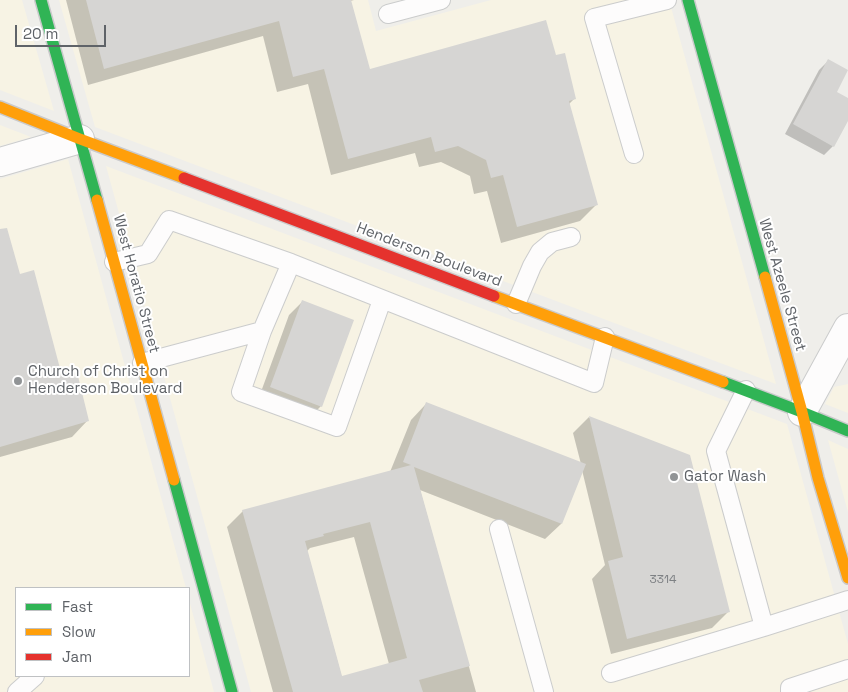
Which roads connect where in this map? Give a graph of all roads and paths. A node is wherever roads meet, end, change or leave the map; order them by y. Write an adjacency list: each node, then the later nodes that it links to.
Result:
1 (41, 0): 7 (main road, West Horatio Street)
2 (441, 0): 5 (lane)
3 (667, 0): 8 (lane)
4 (688, 0): 20 (main road, West Azeele Street)
5 (388, 14)
6 (0, 107): 7 (main road, Henderson Boulevard)
7 (80, 139): 9 (street); 11 (main road, West Horatio Street); 14 (main road, Henderson Boulevard)
8 (634, 154)
9 (0, 162)
10 (571, 237): 14 (lane)
11 (114, 262): 12 (lane); 18 (main road, West Horatio Street)
12 (291, 263): 13 (lane); 16 (lane)
13 (382, 300): 16 (lane); 17 (lane)
14 (516, 304): 17 (main road, Henderson Boulevard)
15 (848, 328): 20 (street)
16 (262, 331): 18 (lane)
17 (605, 337): 19 (main road, Henderson Boulevard)
18 (142, 363): 24 (main road, West Horatio Street)
19 (746, 390): 20 (main road, Henderson Boulevard); 26 (lane)
20 (802, 412): 21 (main road, Henderson Boulevard); 23 (main road, West Azeele Street)
21 (848, 430)
22 (500, 529): 32 (lane)
23 (848, 578)
24 (196, 588): 31 (main road, West Horatio Street)
25 (848, 600): 26 (lane)
26 (764, 627): 28 (lane)
27 (848, 669): 33 (lane)
28 (610, 673)
29 (34, 677): 30 (lane)
30 (17, 692)
31 (232, 692)
32 (544, 692)
33 (790, 692)

